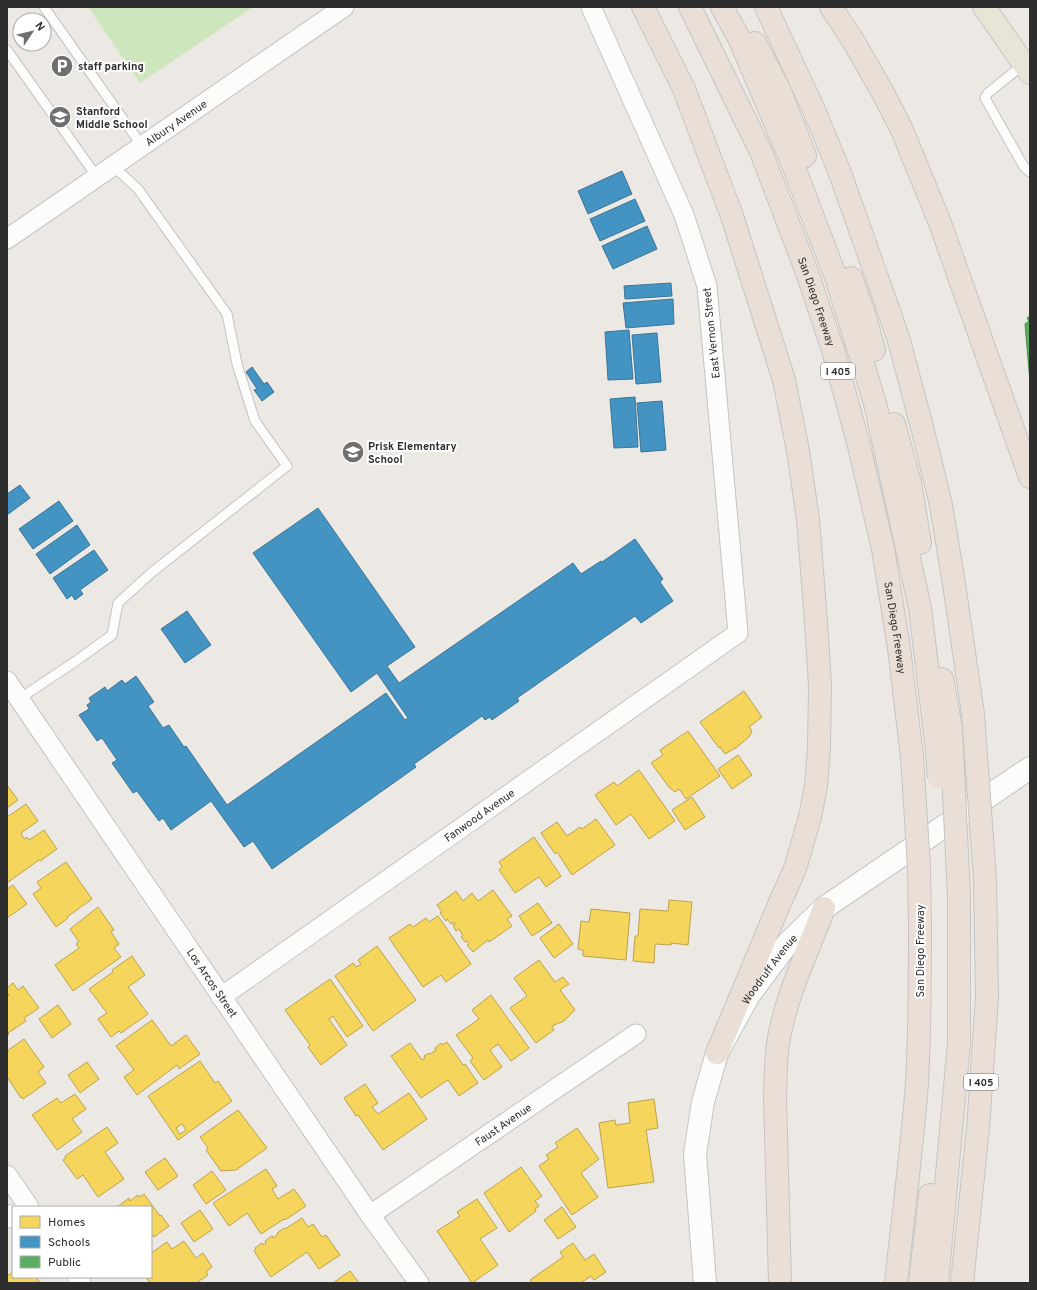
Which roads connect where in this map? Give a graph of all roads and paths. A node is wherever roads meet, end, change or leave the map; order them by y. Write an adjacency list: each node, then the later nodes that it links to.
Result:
1 (44, 7): 13 (lane)
2 (344, 7): 13 (street, Albury Avenue)
3 (592, 7): 19 (street, East Vernon Street)
4 (642, 7): 28 (highway)
5 (690, 7): 35 (highway, San Diego Freeway / I 405, bridge)
6 (722, 7): 22 (highway)
7 (736, 7): 22 (highway)
8 (766, 7): 38 (highway, I 405, bridge)
9 (831, 7): 18 (highway)
10 (984, 7): 12 (main road)
11 (7, 50): 16 (lane)
12 (1027, 68): 15 (lane)
13 (142, 146): 14 (street, Albury Avenue)
14 (113, 166): 16 (street, Albury Avenue); 21 (lane)
15 (1030, 172)
16 (97, 177): 17 (street, Albury Avenue)
17 (7, 239)
18 (1030, 477)
19 (738, 633): 26 (street, Fanwood Avenue)
20 (7, 681): 21 (street, Los Arcos Street)
21 (19, 699): 26 (street, Los Arcos Street)
22 (943, 735): 24 (highway, bridge)
23 (1030, 768): 25 (main road, Woodruff Avenue)
24 (953, 900): 36 (highway); 37 (highway)
25 (824, 908): 28 (main road, Woodruff Avenue); 34 (highway)
26 (221, 997): 31 (street, Los Arcos Street)
27 (636, 1034): 31 (street, Faust Avenue)
28 (717, 1053): 33 (main road, Woodruff Avenue)
29 (7, 1175): 30 (street)
30 (22, 1206)
31 (370, 1215): 32 (street, Los Arcos Street)
32 (419, 1283)
33 (705, 1283)
34 (780, 1283)
35 (896, 1283)
36 (920, 1283)
37 (937, 1283)
38 (962, 1283)

